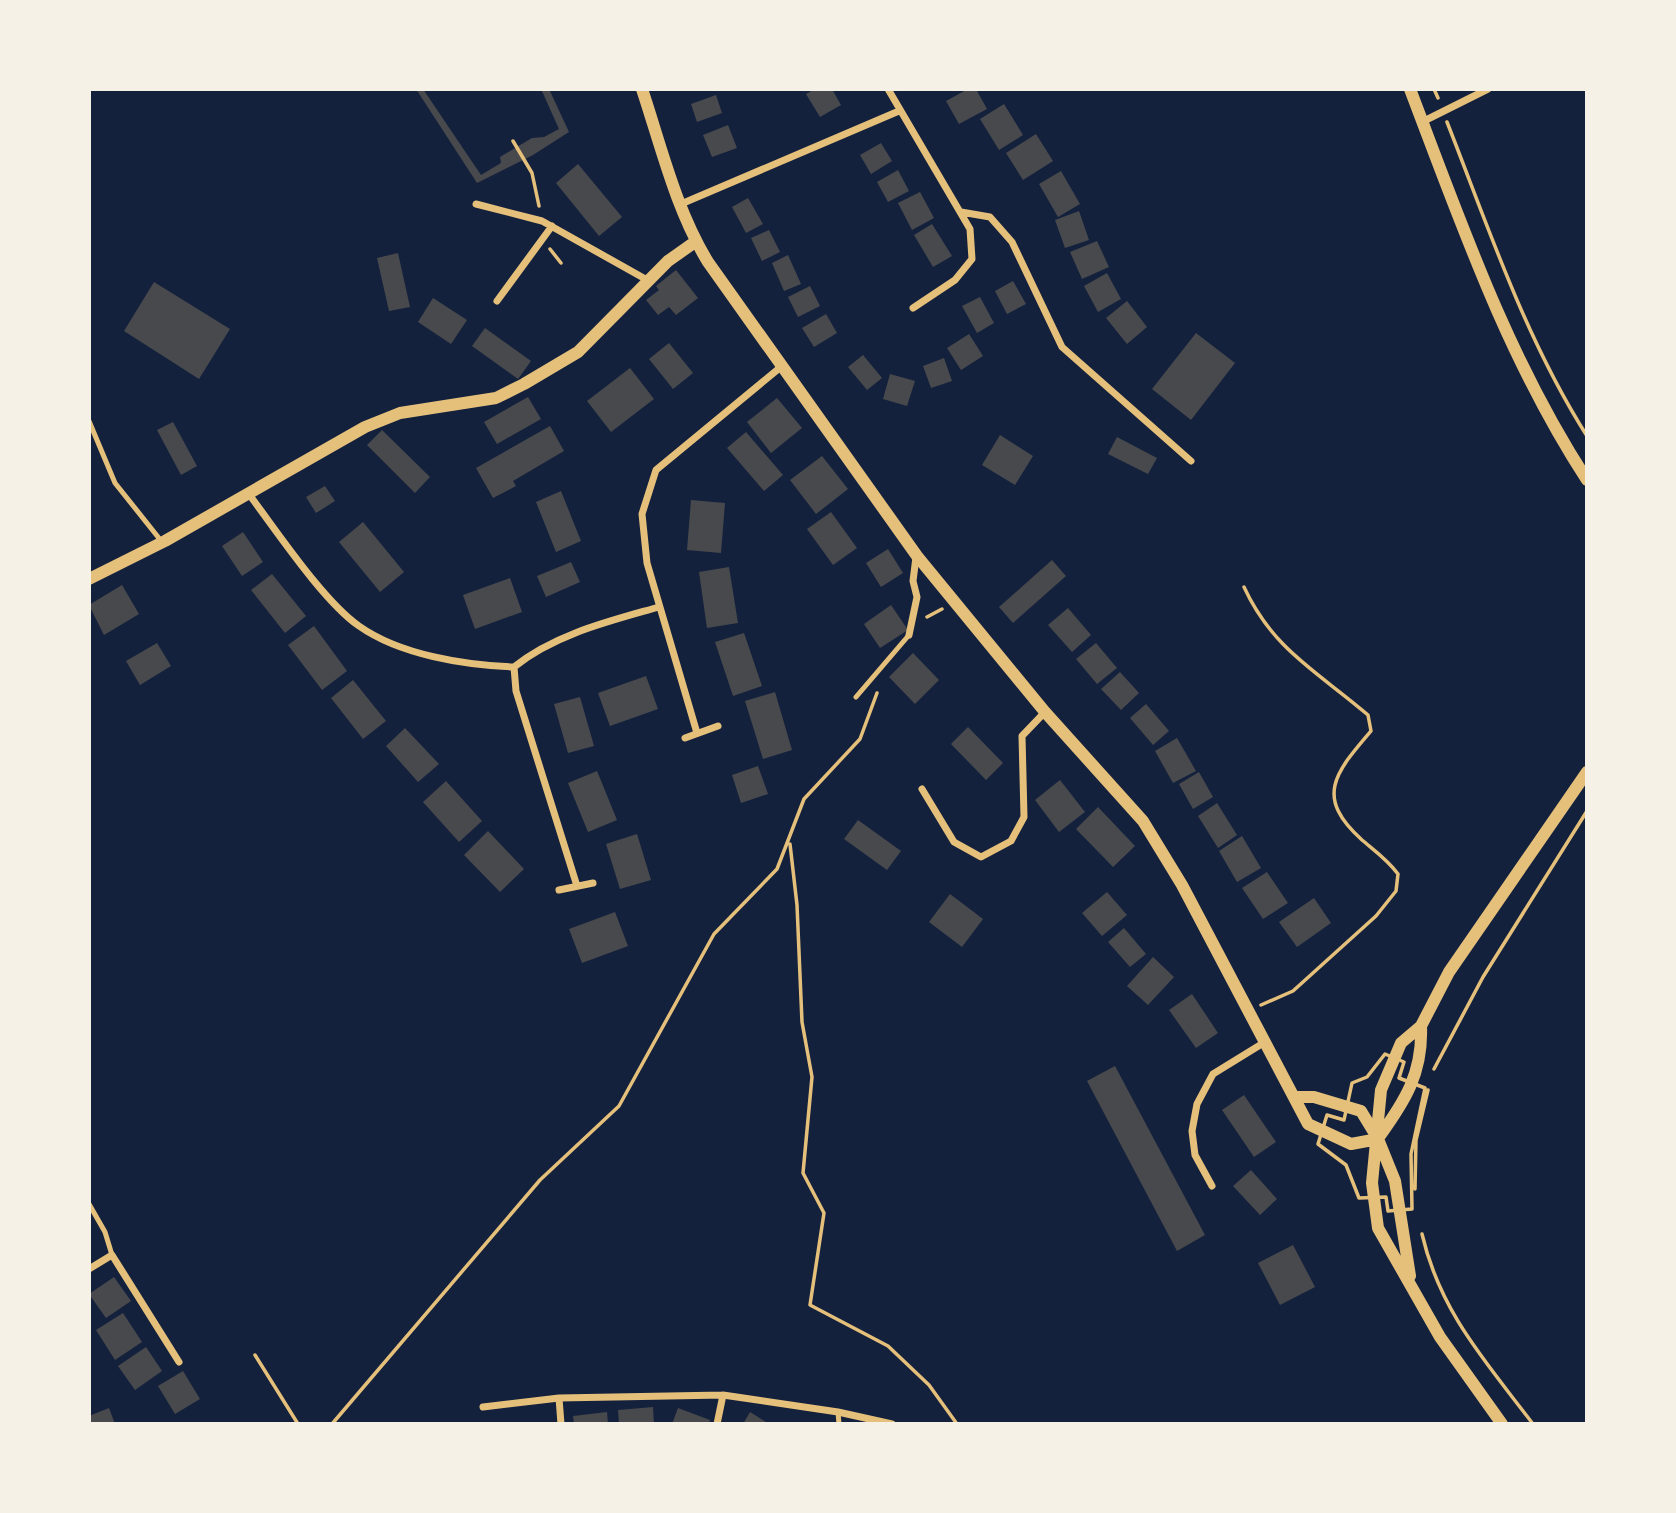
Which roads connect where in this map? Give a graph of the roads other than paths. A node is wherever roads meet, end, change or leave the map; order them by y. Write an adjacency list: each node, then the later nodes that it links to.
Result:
1 (642, 89): 8 (street)
2 (888, 89): 5 (street)
3 (1410, 89): 6 (street)
4 (1488, 89): 6 (street)
5 (900, 111): 8 (street); 9 (street)
6 (1422, 122): 18 (street)
7 (476, 204): 10 (street)
8 (681, 204): 11 (street)
9 (961, 212): 14 (street); 17 (street)
10 (552, 226): 12 (street); 13 (street)
11 (695, 242): 12 (street); 15 (street)
12 (649, 281): 19 (street)
13 (497, 302)
14 (913, 308)
15 (783, 365): 21 (street); 23 (street)
16 (89, 421): 20 (lane)
17 (1191, 461)
18 (1587, 480)
19 (247, 492): 20 (street); 25 (street)
20 (162, 542): 22 (street)
21 (916, 556): 24 (street); 27 (street)
22 (89, 579)
23 (659, 607): 25 (street); 29 (street)
24 (909, 635): 26 (lane)
25 (514, 667): 34 (street)
26 (856, 696)
27 (1045, 712): 32 (street); 37 (street)
28 (718, 726): 29 (street)
29 (697, 733): 30 (street)
30 (685, 738)
31 (1587, 772): 36 (street)
32 (922, 789)
33 (593, 883): 34 (street)
34 (577, 886): 35 (street)
35 (559, 890)
36 (1421, 1026): 39 (street); 39 (street)
37 (1265, 1042): 38 (street); 40 (street)
38 (1296, 1097): 39 (street); 39 (street)
39 (1378, 1139): 44 (street); 44 (street)
40 (1212, 1186)
41 (89, 1204): 42 (lane)
42 (112, 1255): 43 (street); 45 (street)
43 (89, 1269)
44 (1411, 1284): 54 (street)
45 (180, 1362)
46 (723, 1395): 47 (street); 49 (street); 51 (street)
47 (559, 1398): 48 (street); 50 (street)
48 (483, 1407)
49 (838, 1412): 52 (lane); 53 (street)
50 (561, 1424)
51 (717, 1424)
52 (839, 1424)
53 (892, 1424)
54 (1502, 1424)

